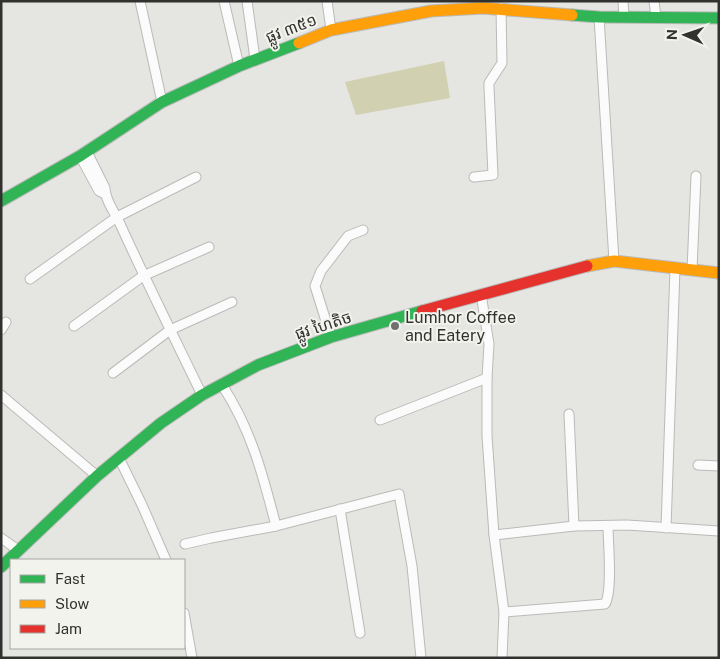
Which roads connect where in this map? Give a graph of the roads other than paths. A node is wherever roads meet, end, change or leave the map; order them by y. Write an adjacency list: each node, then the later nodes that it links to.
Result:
1 (140, 1): 16 (street)
2 (224, 1): 15 (street)
3 (247, 1): 14 (street)
4 (327, 1): 13 (street)
5 (623, 1): 10 (street)
6 (654, 1): 11 (street)
7 (482, 4): 8 (street, ផ្លូវ ៣៥១); 13 (street, ផ្លូវ ៣៥១)
8 (501, 8): 9 (street, ផ្លូវ ៣៥១); 20 (street)
9 (599, 17): 10 (street, ផ្លូវ ៣៥១); 25 (street)
10 (624, 17): 11 (street, ផ្លូវ ៣៥១)
11 (656, 17): 12 (street, ផ្លូវ ៣៥១)
12 (719, 18)
13 (331, 30): 14 (street, ផ្លូវ ៣៥១)
14 (255, 59): 15 (street, ផ្លូវ ៣៥១)
15 (239, 66): 16 (street, ផ្លូវ ៣៥១)
16 (162, 102): 17 (street, ផ្លូវ ៣៥១)
17 (83, 154): 21 (street, ផ្លូវ ៣៥១); 22 (street)
18 (696, 176): 27 (street)
19 (196, 177): 22 (street)
20 (474, 177)
21 (1, 201)
22 (117, 217): 29 (street); 30 (street)
23 (363, 230): 35 (street)
24 (209, 247): 29 (street)
25 (614, 261): 26 (street, ផ្លូវ ហៃតិច); 31 (street, ផ្លូវ ហៃតិច)
26 (675, 268): 27 (street, ផ្លូវ ហៃតិច); 51 (street)
27 (692, 270): 28 (street, ផ្លូវ ហៃតិច)
28 (719, 273)
29 (144, 276): 33 (street); 34 (street)
30 (30, 279)
31 (480, 294): 35 (street, ផ្លូវ ហៃតិច); 37 (street)
32 (232, 302): 34 (street)
33 (74, 326)
34 (170, 330): 36 (street); 40 (street)
35 (331, 338): 38 (street, ផ្លូវ ហៃតិច)
36 (113, 373)
37 (487, 378): 42 (street); 53 (street)
38 (222, 384): 40 (street, ផ្លូវ ហៃតិច); 48 (street)
39 (1, 395): 46 (street)
40 (202, 395): 43 (street, ផ្លូវ ហៃតិច)
41 (570, 414): 49 (street)
42 (380, 420)
43 (118, 458): 46 (street, ផ្លូវ ហៃតិច); 57 (street)
44 (698, 465): 45 (street)
45 (719, 466)
46 (97, 476): 56 (street, ផ្លូវ ហៃតិច)
47 (340, 509): 48 (street); 61 (street); 63 (street)
48 (276, 526): 55 (street)
49 (574, 526): 50 (street); 53 (street)
50 (608, 526): 51 (street); 59 (street)
51 (666, 528): 52 (street)
52 (719, 531)
53 (494, 535): 59 (street)
54 (1, 538): 56 (street)
55 (185, 544)
56 (18, 550): 58 (street, ផ្លូវ ហៃតិច)
57 (166, 559)
58 (1, 567)
59 (504, 612): 64 (street)
60 (185, 619): 62 (street)
61 (360, 634)
62 (192, 658)
63 (421, 658)
64 (502, 658)

